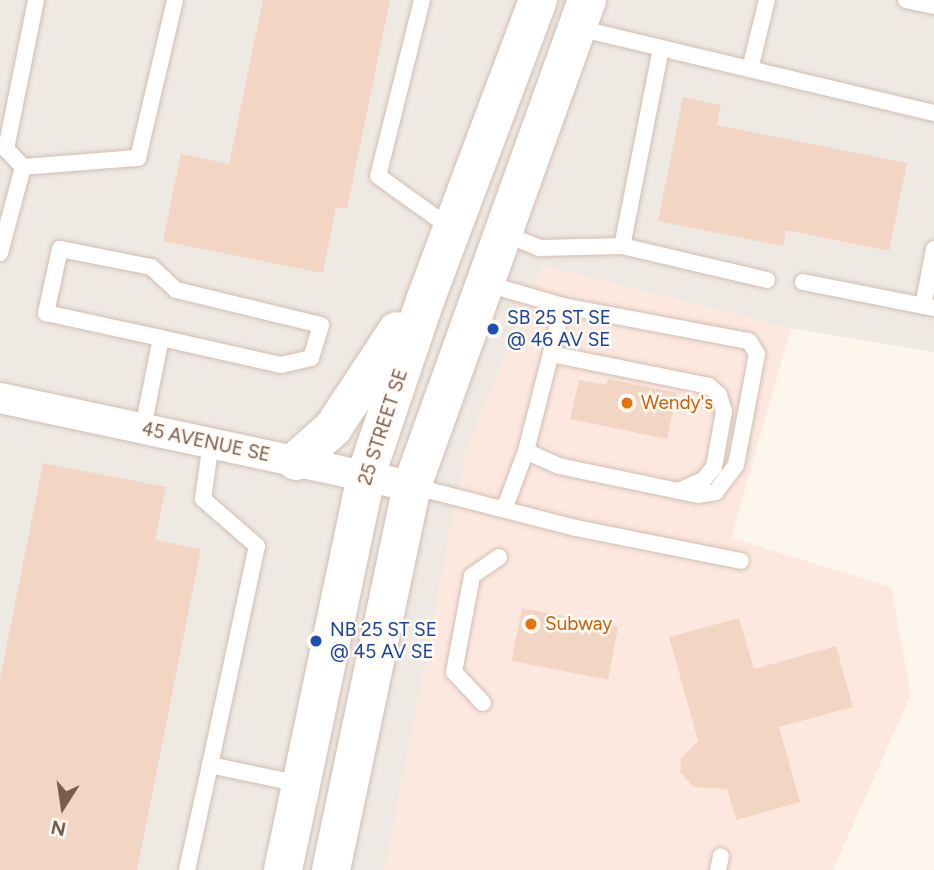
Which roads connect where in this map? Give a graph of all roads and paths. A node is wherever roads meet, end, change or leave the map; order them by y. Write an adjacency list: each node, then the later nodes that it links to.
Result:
1 (36, 0): 12 (lane)
2 (175, 0): 12 (lane)
3 (422, 0): 13 (lane)
4 (767, 0): 10 (lane)
5 (906, 0): 6 (lane)
6 (934, 6)
7 (535, 8): 8 (street); 13 (street, 25 STREET SE)
8 (582, 14): 9 (lane); 14 (street)
9 (662, 48): 10 (lane); 15 (lane)
10 (750, 69): 11 (lane)
11 (934, 113)
12 (23, 167): 17 (lane)
13 (452, 229): 21 (street, 25 STREET SE)
14 (505, 234): 15 (lane); 20 (street)
15 (622, 246): 18 (lane)
16 (934, 249): 23 (lane)
17 (0, 253)
18 (766, 279)
19 (803, 282): 23 (lane)
20 (487, 284): 22 (lane); 32 (street)
21 (426, 298): 30 (street); 31 (street, 25 STREET SE)
22 (563, 306): 25 (lane); 33 (lane)
23 (928, 307)
24 (160, 338): 24 (lane); 27 (lane)
25 (551, 354): 29 (lane); 33 (lane)
26 (0, 398): 27 (street, 45 AVENUE SE)
27 (143, 428): 28 (street, 45 AVENUE SE)
28 (211, 443): 30 (street, 45 AVENUE SE); 38 (lane)
29 (526, 451): 33 (lane); 34 (lane)
30 (296, 461): 31 (street, 45 AVENUE SE)
31 (366, 475): 32 (street, 45 AVENUE SE); 39 (street, 25 STREET SE)
32 (412, 486): 34 (lane); 42 (street)
33 (678, 491)
34 (505, 508): 36 (lane)
35 (499, 556): 37 (lane)
36 (741, 561)
37 (483, 703)
38 (210, 765): 39 (lane); 40 (lane)
39 (300, 784): 41 (street, 25 STREET SE)
40 (187, 870)
41 (284, 870)
42 (331, 870)

